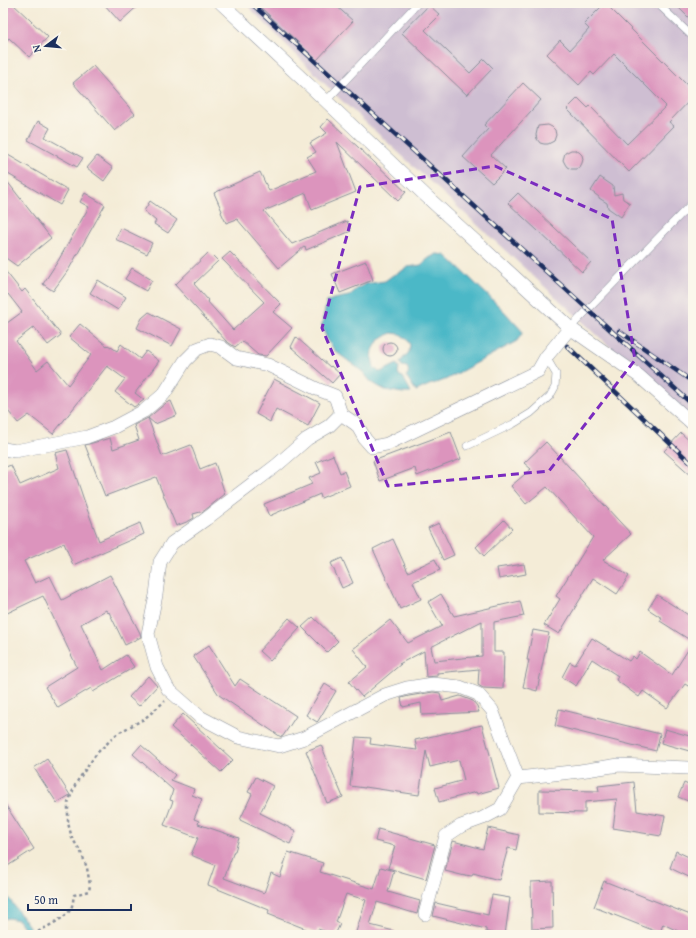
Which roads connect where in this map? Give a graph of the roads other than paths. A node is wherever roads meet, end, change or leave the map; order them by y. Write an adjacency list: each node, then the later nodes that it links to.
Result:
1 (221, 3): 5 (street)
2 (418, 3): 5 (lane)
3 (657, 3): 4 (lane)
4 (693, 36)
5 (326, 101): 7 (street)
6 (693, 202): 7 (lane)
7 (570, 328): 8 (street); 10 (street)
8 (546, 357): 9 (street); 11 (lane)
9 (341, 414): 12 (street); 14 (street)
10 (693, 424)
11 (467, 446)
12 (3, 449)
13 (693, 769): 14 (street)
14 (518, 778): 15 (street)
15 (425, 914)

